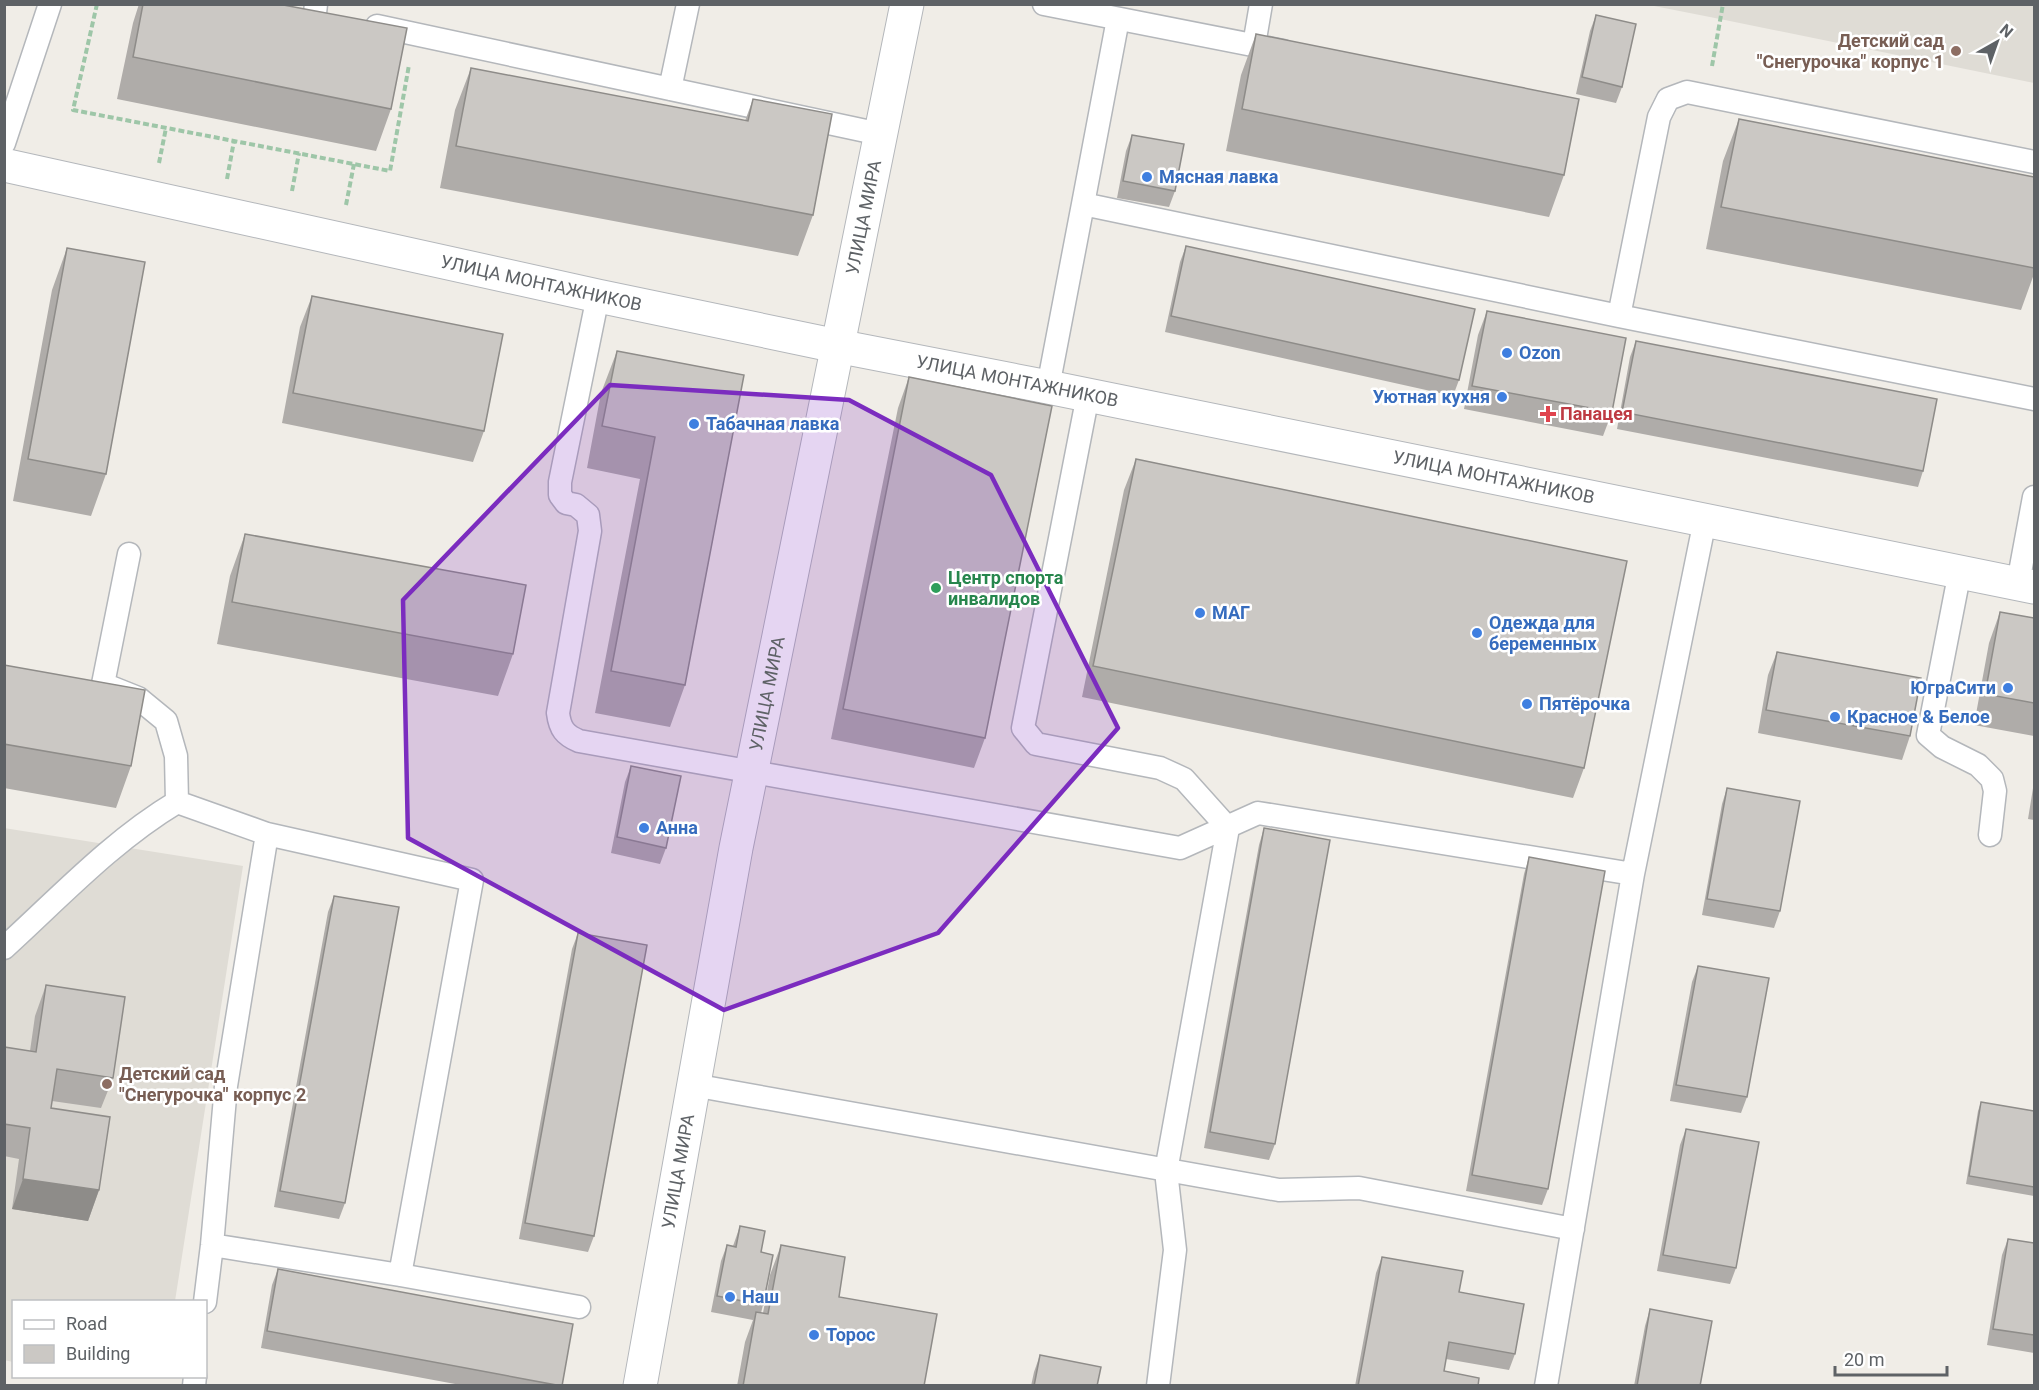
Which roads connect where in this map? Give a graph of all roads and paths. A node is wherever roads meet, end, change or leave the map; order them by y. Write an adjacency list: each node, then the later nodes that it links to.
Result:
1 (50, 4): 17 (lane)
2 (98, 4): 12 (path)
3 (688, 4): 15 (lane)
4 (907, 4): 18 (street, УЛИЦА МИРА)
5 (1044, 4): 10 (lane)
6 (1262, 4): 13 (lane)
7 (1723, 4): 16 (path)
8 (309, 9): 9 (lane)
9 (337, 18)
10 (1118, 19): 13 (lane); 22 (lane)
11 (359, 23): 12 (lane)
12 (415, 35): 15 (lane)
13 (1254, 45): 14 (lane)
14 (1300, 54)
15 (670, 89): 18 (lane)
16 (1706, 95): 20 (lane); 24 (lane)
17 (8, 120): 19 (lane)
18 (880, 134): 25 (street, УЛИЦА МИРА)
19 (4, 143)
20 (2034, 162)
21 (4, 165): 23 (street, УЛИЦА МОНТАЖНИКОВ)
22 (1083, 204): 24 (lane); 26 (lane)
23 (598, 296): 25 (street, УЛИЦА МОНТАЖНИКОВ); 34 (lane)
24 (1619, 316): 28 (lane)
25 (837, 346): 26 (street, УЛИЦА МОНТАЖНИКОВ); 34 (street, УЛИЦА МИРА)
26 (1048, 387): 27 (street, УЛИЦА МОНТАЖНИКОВ)
27 (1088, 395): 30 (street, УЛИЦА МОНТАЖНИКОВ); 36 (lane)
28 (2034, 399)
29 (2034, 497): 33 (lane)
30 (1705, 520): 32 (street, УЛИЦА МОНТАЖНИКОВ); 39 (lane)
31 (129, 554): 35 (lane)
32 (1960, 571): 33 (street, УЛИЦА МОНТАЖНИКОВ); 38 (lane)
33 (2026, 585)
34 (752, 771): 36 (lane); 41 (street, УЛИЦА МИРА)
35 (177, 802): 37 (lane); 40 (lane)
36 (1228, 828): 39 (lane); 42 (lane)
37 (267, 834): 44 (lane); 45 (lane)
38 (1990, 835)
39 (1633, 874): 43 (lane)
40 (4, 948)
41 (693, 1085): 42 (lane); 48 (street, УЛИЦА МИРА)
42 (1166, 1171): 43 (lane); 49 (lane)
43 (1573, 1229): 50 (lane)
44 (212, 1245): 45 (lane); 46 (lane)
45 (400, 1275): 47 (lane)
46 (205, 1300)
47 (579, 1307)
48 (640, 1386)
49 (1158, 1386)
50 (1546, 1386)

